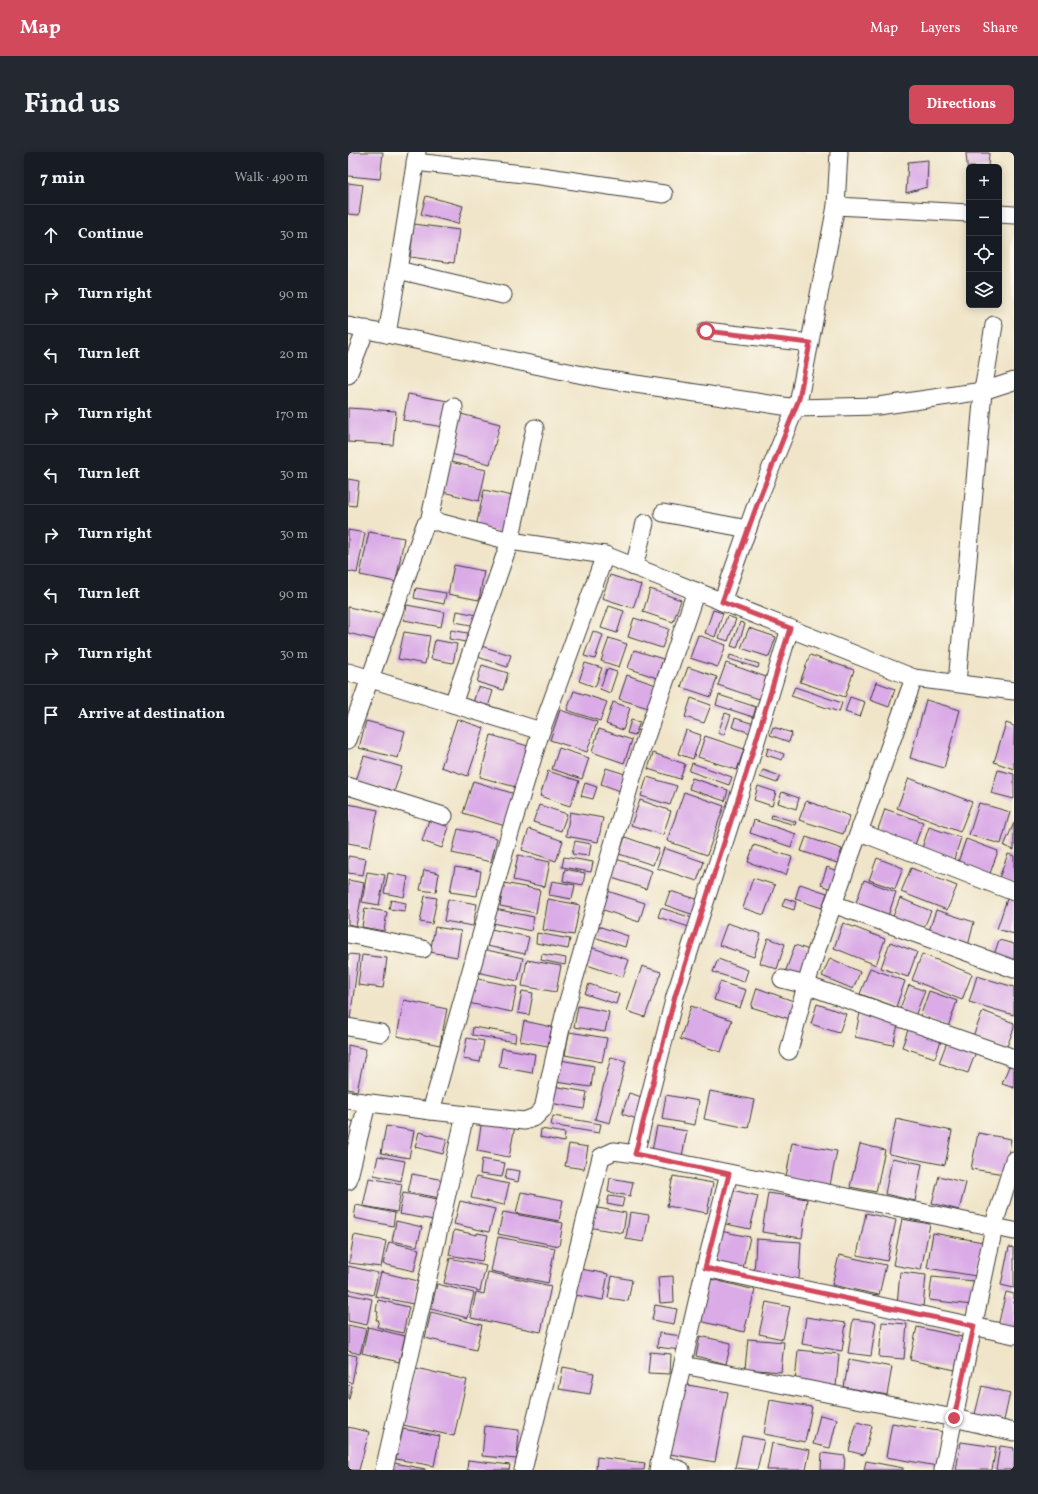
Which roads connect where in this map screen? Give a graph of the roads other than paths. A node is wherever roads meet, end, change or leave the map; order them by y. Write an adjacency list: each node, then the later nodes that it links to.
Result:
1 (839, 152): 4 (street)
2 (416, 157): 3 (street); 8 (street)
3 (664, 194)
4 (836, 206): 5 (street); 15 (street)
5 (966, 212)
6 (1002, 214): 7 (street)
7 (1014, 215)
8 (398, 270): 9 (street); 14 (street)
9 (503, 295)
10 (994, 325): 18 (street)
11 (348, 326): 12 (street)
12 (366, 329): 14 (street); 16 (street)
13 (706, 331): 15 (street)
14 (387, 334): 20 (street)
15 (810, 343): 20 (street)
16 (348, 375)
17 (1014, 381): 18 (street)
18 (983, 391): 20 (street); 35 (street)
19 (454, 406): 23 (street)
20 (796, 408): 25 (street)
21 (535, 428): 26 (street)
22 (664, 513): 25 (street)
23 (429, 522): 26 (street); 34 (street)
24 (645, 523): 28 (street)
25 (748, 529): 30 (street)
26 (510, 541): 27 (street); 37 (street)
27 (605, 555): 28 (street); 38 (street)
28 (634, 567): 29 (street)
29 (696, 591): 30 (street); 57 (street)
30 (722, 602): 31 (street)
31 (790, 628): 33 (street); 58 (street)
32 (348, 672): 34 (street)
33 (914, 678): 35 (street); 42 (street)
34 (370, 679): 37 (street); 39 (street)
35 (957, 683): 36 (street)
36 (1014, 691)
37 (452, 704): 38 (street)
38 (541, 731): 56 (street)
39 (348, 740)
40 (348, 786): 41 (street)
41 (444, 816)
42 (860, 832): 43 (street); 44 (street)
43 (1014, 892)
44 (833, 904): 47 (street); 49 (street)
45 (348, 934): 46 (street)
46 (423, 949)
47 (1014, 969)
48 (782, 979): 49 (street)
49 (806, 985): 52 (street); 53 (street)
50 (348, 1027): 51 (street)
51 (381, 1033)
52 (789, 1051)
53 (1014, 1058)
54 (348, 1100): 55 (street)
55 (367, 1104): 56 (street); 61 (street)
56 (431, 1111): 57 (street)
57 (465, 1115): 71 (street)
58 (635, 1154): 60 (street); 72 (street)
59 (1014, 1160): 62 (street)
60 (729, 1174): 62 (street); 64 (street)
61 (348, 1182)
62 (994, 1228): 63 (street); 65 (street)
63 (1014, 1231)
64 (705, 1268): 65 (street); 67 (street)
65 (974, 1326): 66 (street); 68 (street)
66 (1014, 1335)
67 (683, 1365): 68 (street); 70 (street)
68 (954, 1418): 69 (street); 74 (street)
69 (1014, 1432)
70 (658, 1466): 73 (street)
71 (384, 1470)
72 (523, 1470)
73 (681, 1470)
74 (943, 1470)

